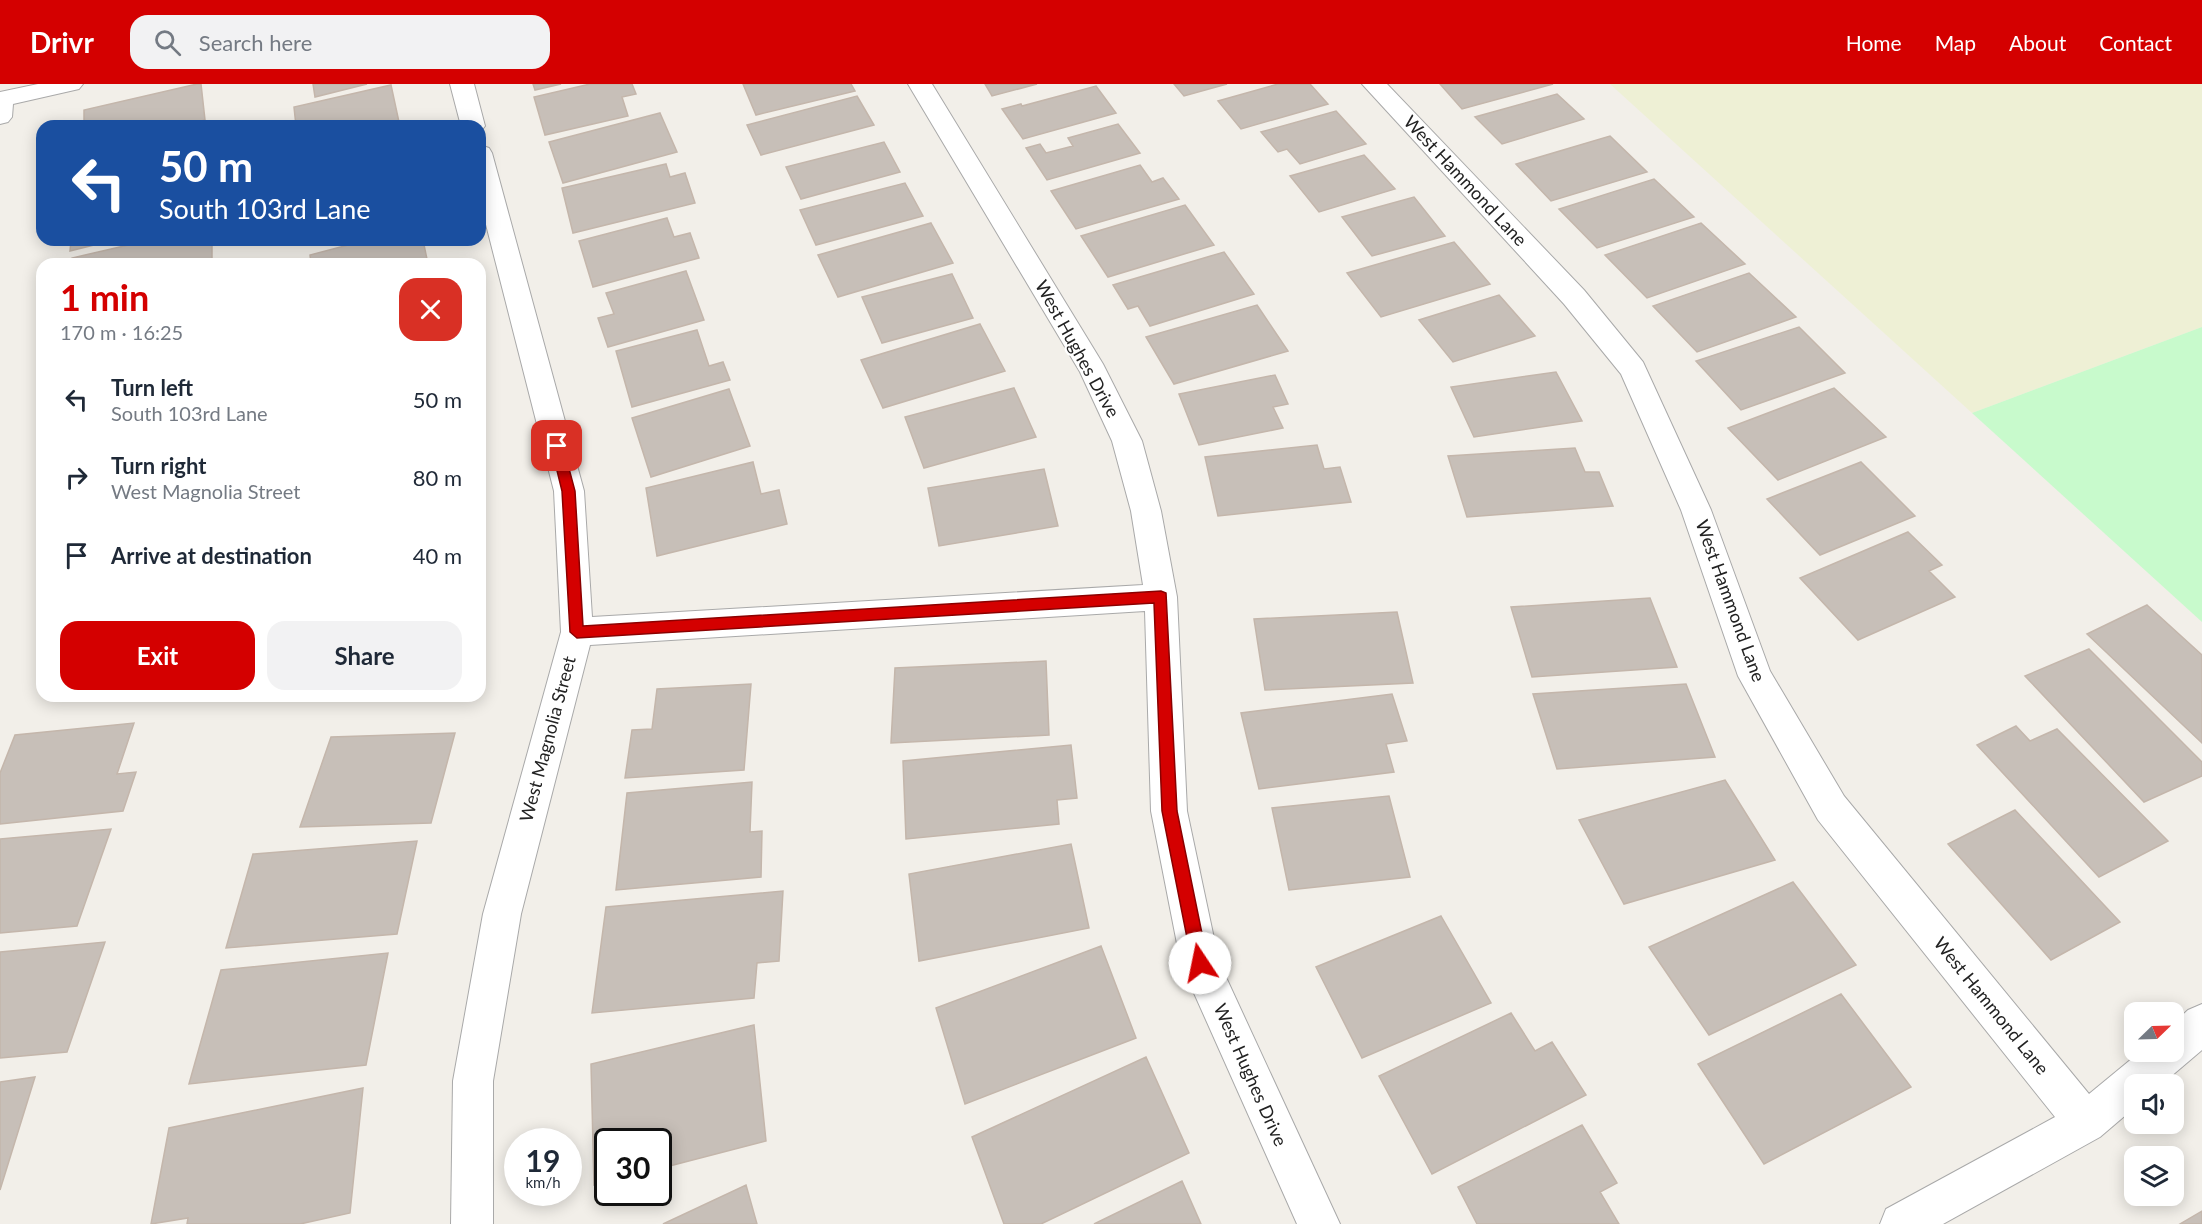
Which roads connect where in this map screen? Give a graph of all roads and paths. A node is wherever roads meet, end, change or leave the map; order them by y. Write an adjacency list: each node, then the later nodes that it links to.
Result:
1 (71, 84): 5 (street)
2 (462, 84): 6 (street)
3 (920, 84): 8 (street, West Hughes Drive)
4 (1374, 84): 13 (street, West Hammond Lane)
5 (1, 108)
6 (471, 120)
7 (486, 176): 9 (street, West Magnolia Street)
8 (1161, 597): 9 (street); 15 (street, West Hughes Drive)
9 (577, 632): 14 (street, West Magnolia Street)
10 (2202, 1024): 11 (street)
11 (2184, 1040)
12 (2158, 1062): 13 (street)
13 (2086, 1123): 16 (street)
14 (472, 1224)
15 (1319, 1224)
16 (1901, 1224)

